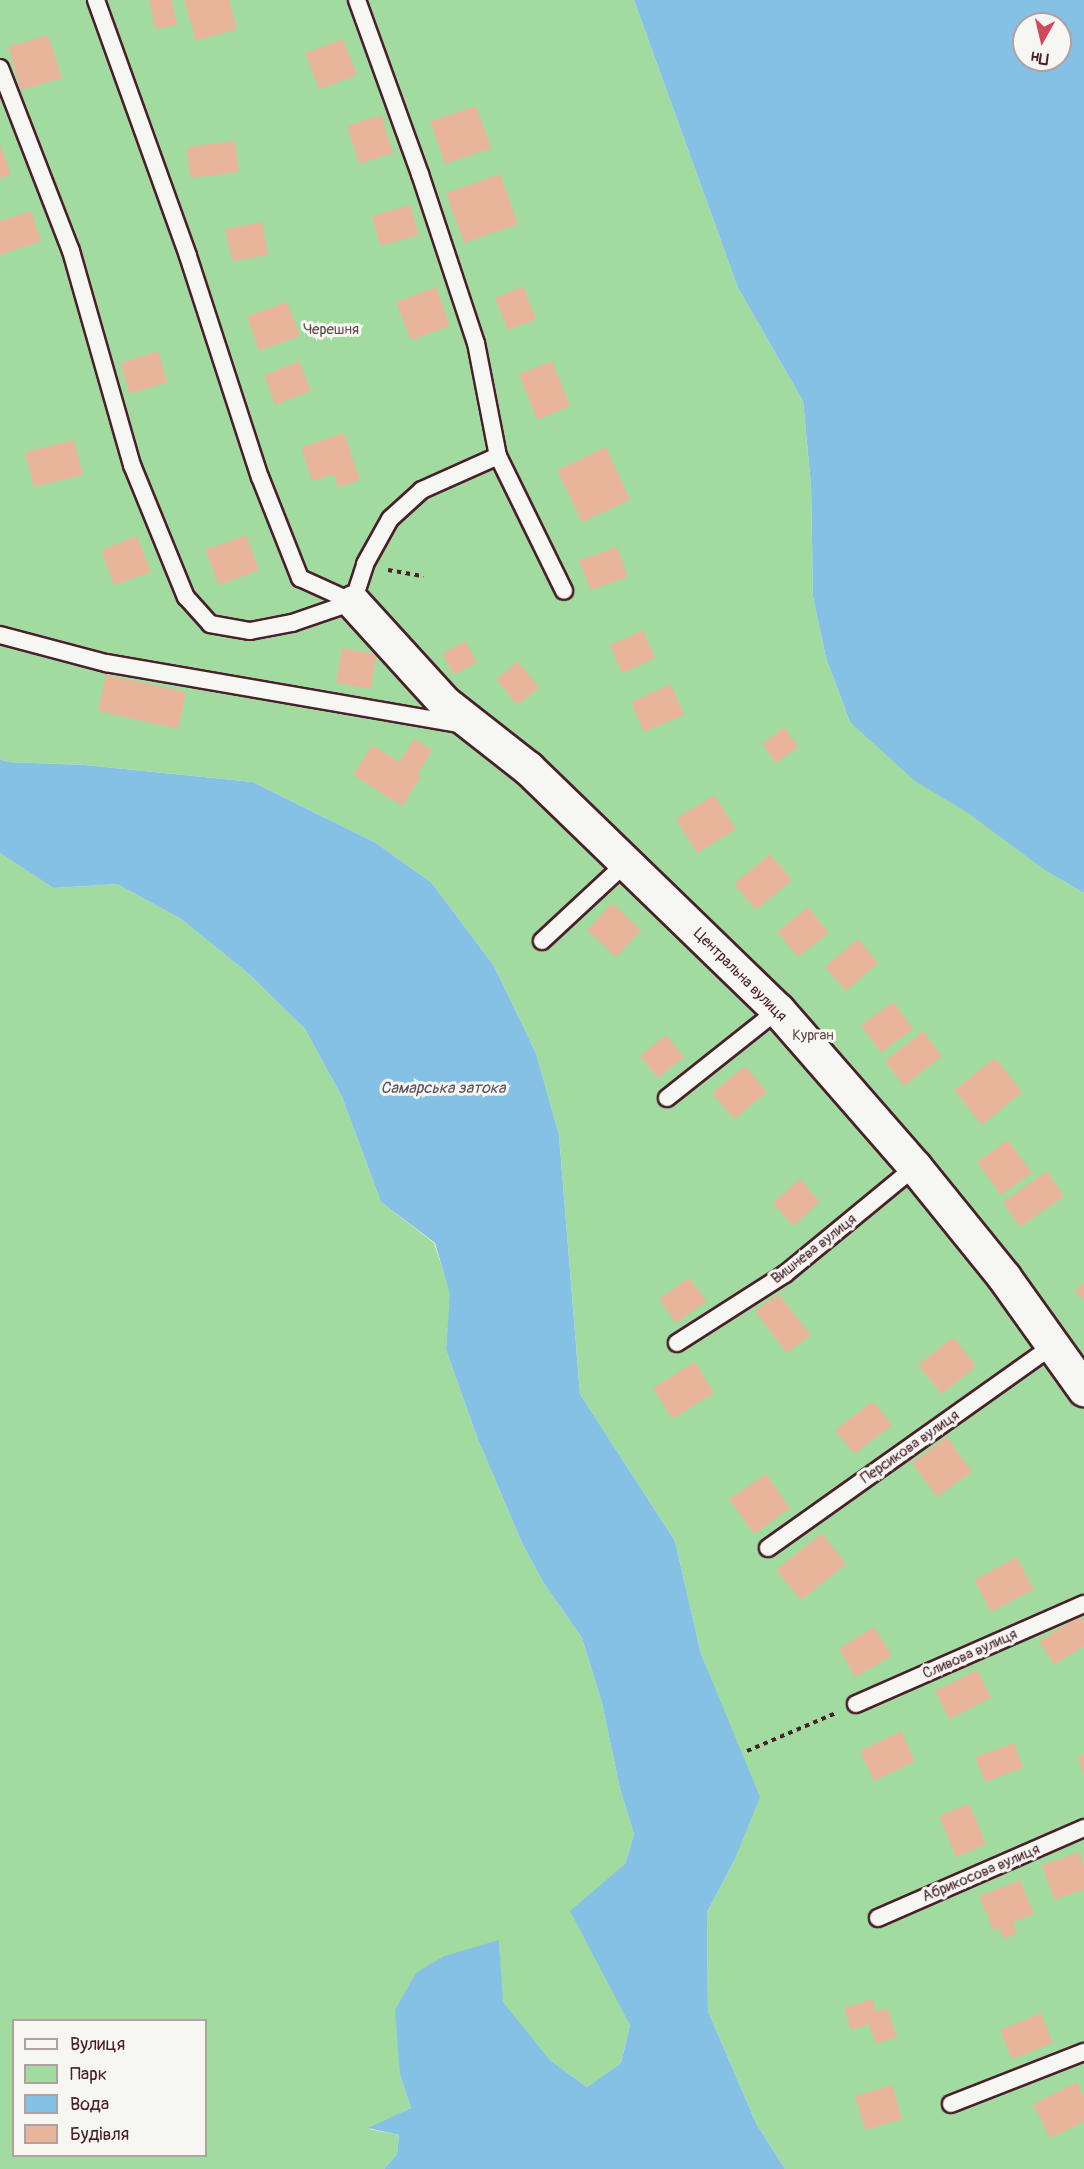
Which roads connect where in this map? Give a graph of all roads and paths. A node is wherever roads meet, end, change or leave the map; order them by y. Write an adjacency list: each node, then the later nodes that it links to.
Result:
1 (96, 0): 8 (lane)
2 (357, 0): 4 (lane)
3 (0, 68): 8 (lane)
4 (498, 456): 5 (lane); 7 (lane)
5 (365, 564): 6 (path); 8 (lane)
6 (423, 576)
7 (564, 591)
8 (353, 602): 10 (street, Центральна вулиця)
9 (0, 635): 10 (lane)
10 (477, 727): 11 (street, Центральна вулиця)
11 (625, 864): 12 (lane); 13 (street, Центральна вулиця)
12 (542, 941)
13 (778, 1010): 14 (lane); 15 (street, Центральна вулиця)
14 (667, 1098)
15 (915, 1167): 16 (lane, Вишнева вулиця); 17 (street, Центральна вулиця)
16 (676, 1343)
17 (1052, 1346): 18 (street, Центральна вулиця); 19 (lane, Персикова вулиця)
18 (1084, 1389)
19 (768, 1548)
20 (1084, 1604): 21 (lane, Сливова вулиця)
21 (856, 1704): 22 (path)
22 (747, 1751)
23 (1084, 1828): 24 (lane, Абрикосова вулиця)
24 (878, 1918)
25 (1084, 2052): 26 (lane)
26 (951, 2104)

